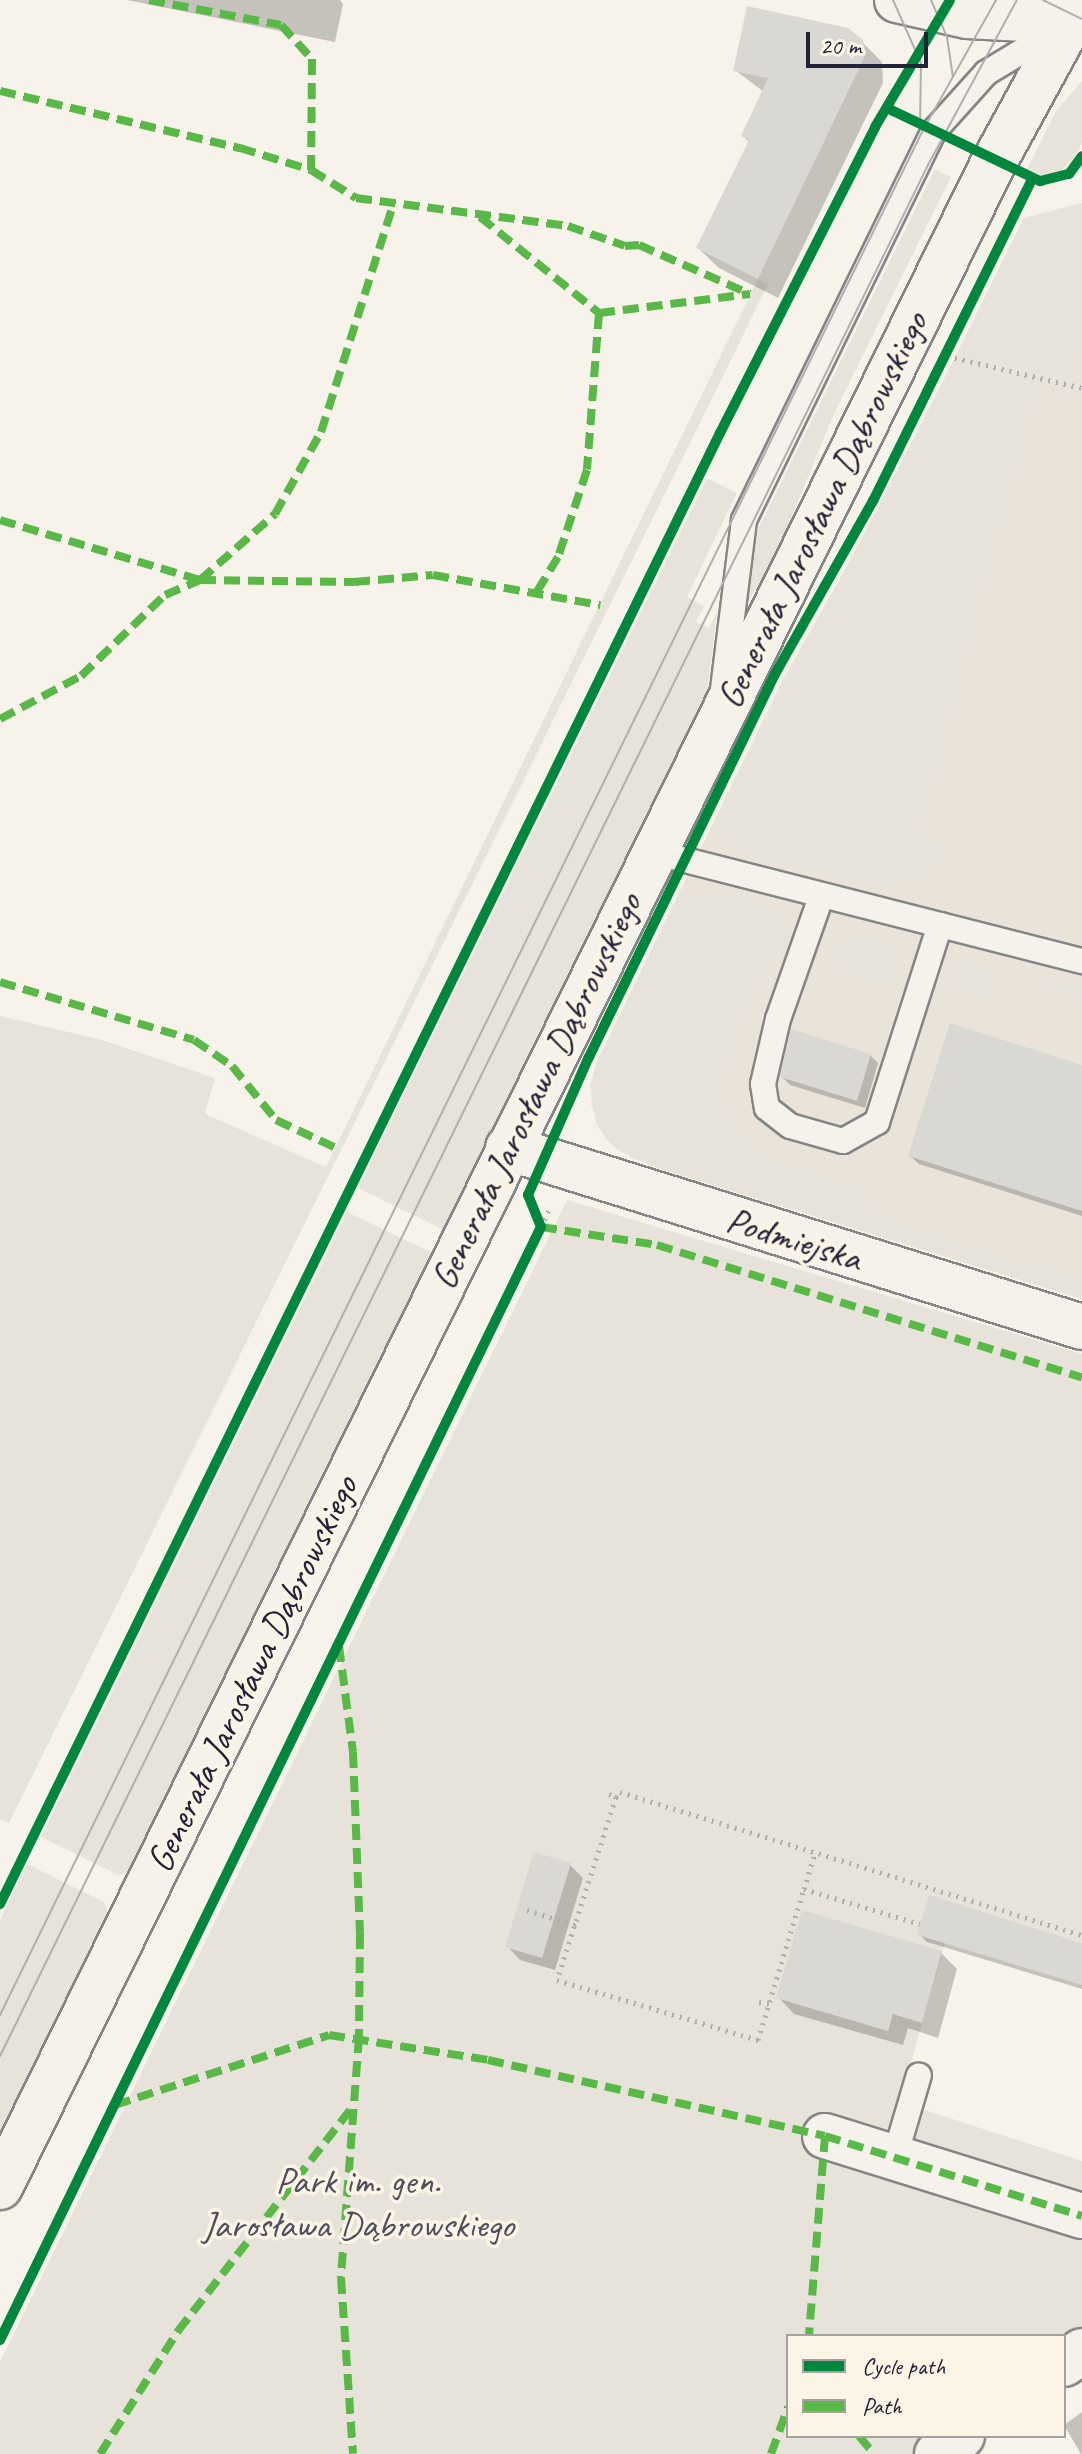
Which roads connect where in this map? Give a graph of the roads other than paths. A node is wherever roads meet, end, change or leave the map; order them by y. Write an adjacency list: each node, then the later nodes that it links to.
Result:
1 (897, 0): 2 (street)
2 (1070, 11): 3 (street, Generała Jarosława Dąbrowskiego); 3 (lane)
3 (721, 715): 4 (street, Generała Jarosława Dąbrowskiego)
4 (654, 852): 5 (lane); 8 (street, Generała Jarosława Dąbrowskiego)
5 (821, 897): 6 (lane); 6 (lane)
6 (940, 925): 7 (lane)
7 (1082, 961)
8 (526, 1155): 9 (street, Podmiejska); 13 (street, Generała Jarosława Dąbrowskiego)
9 (1082, 1327)
10 (919, 2075): 12 (lane)
11 (825, 2136): 12 (street)
12 (895, 2156): 14 (street)
13 (0, 2187)
14 (1082, 2216)
15 (959, 2438): 16 (street)
16 (937, 2454)

